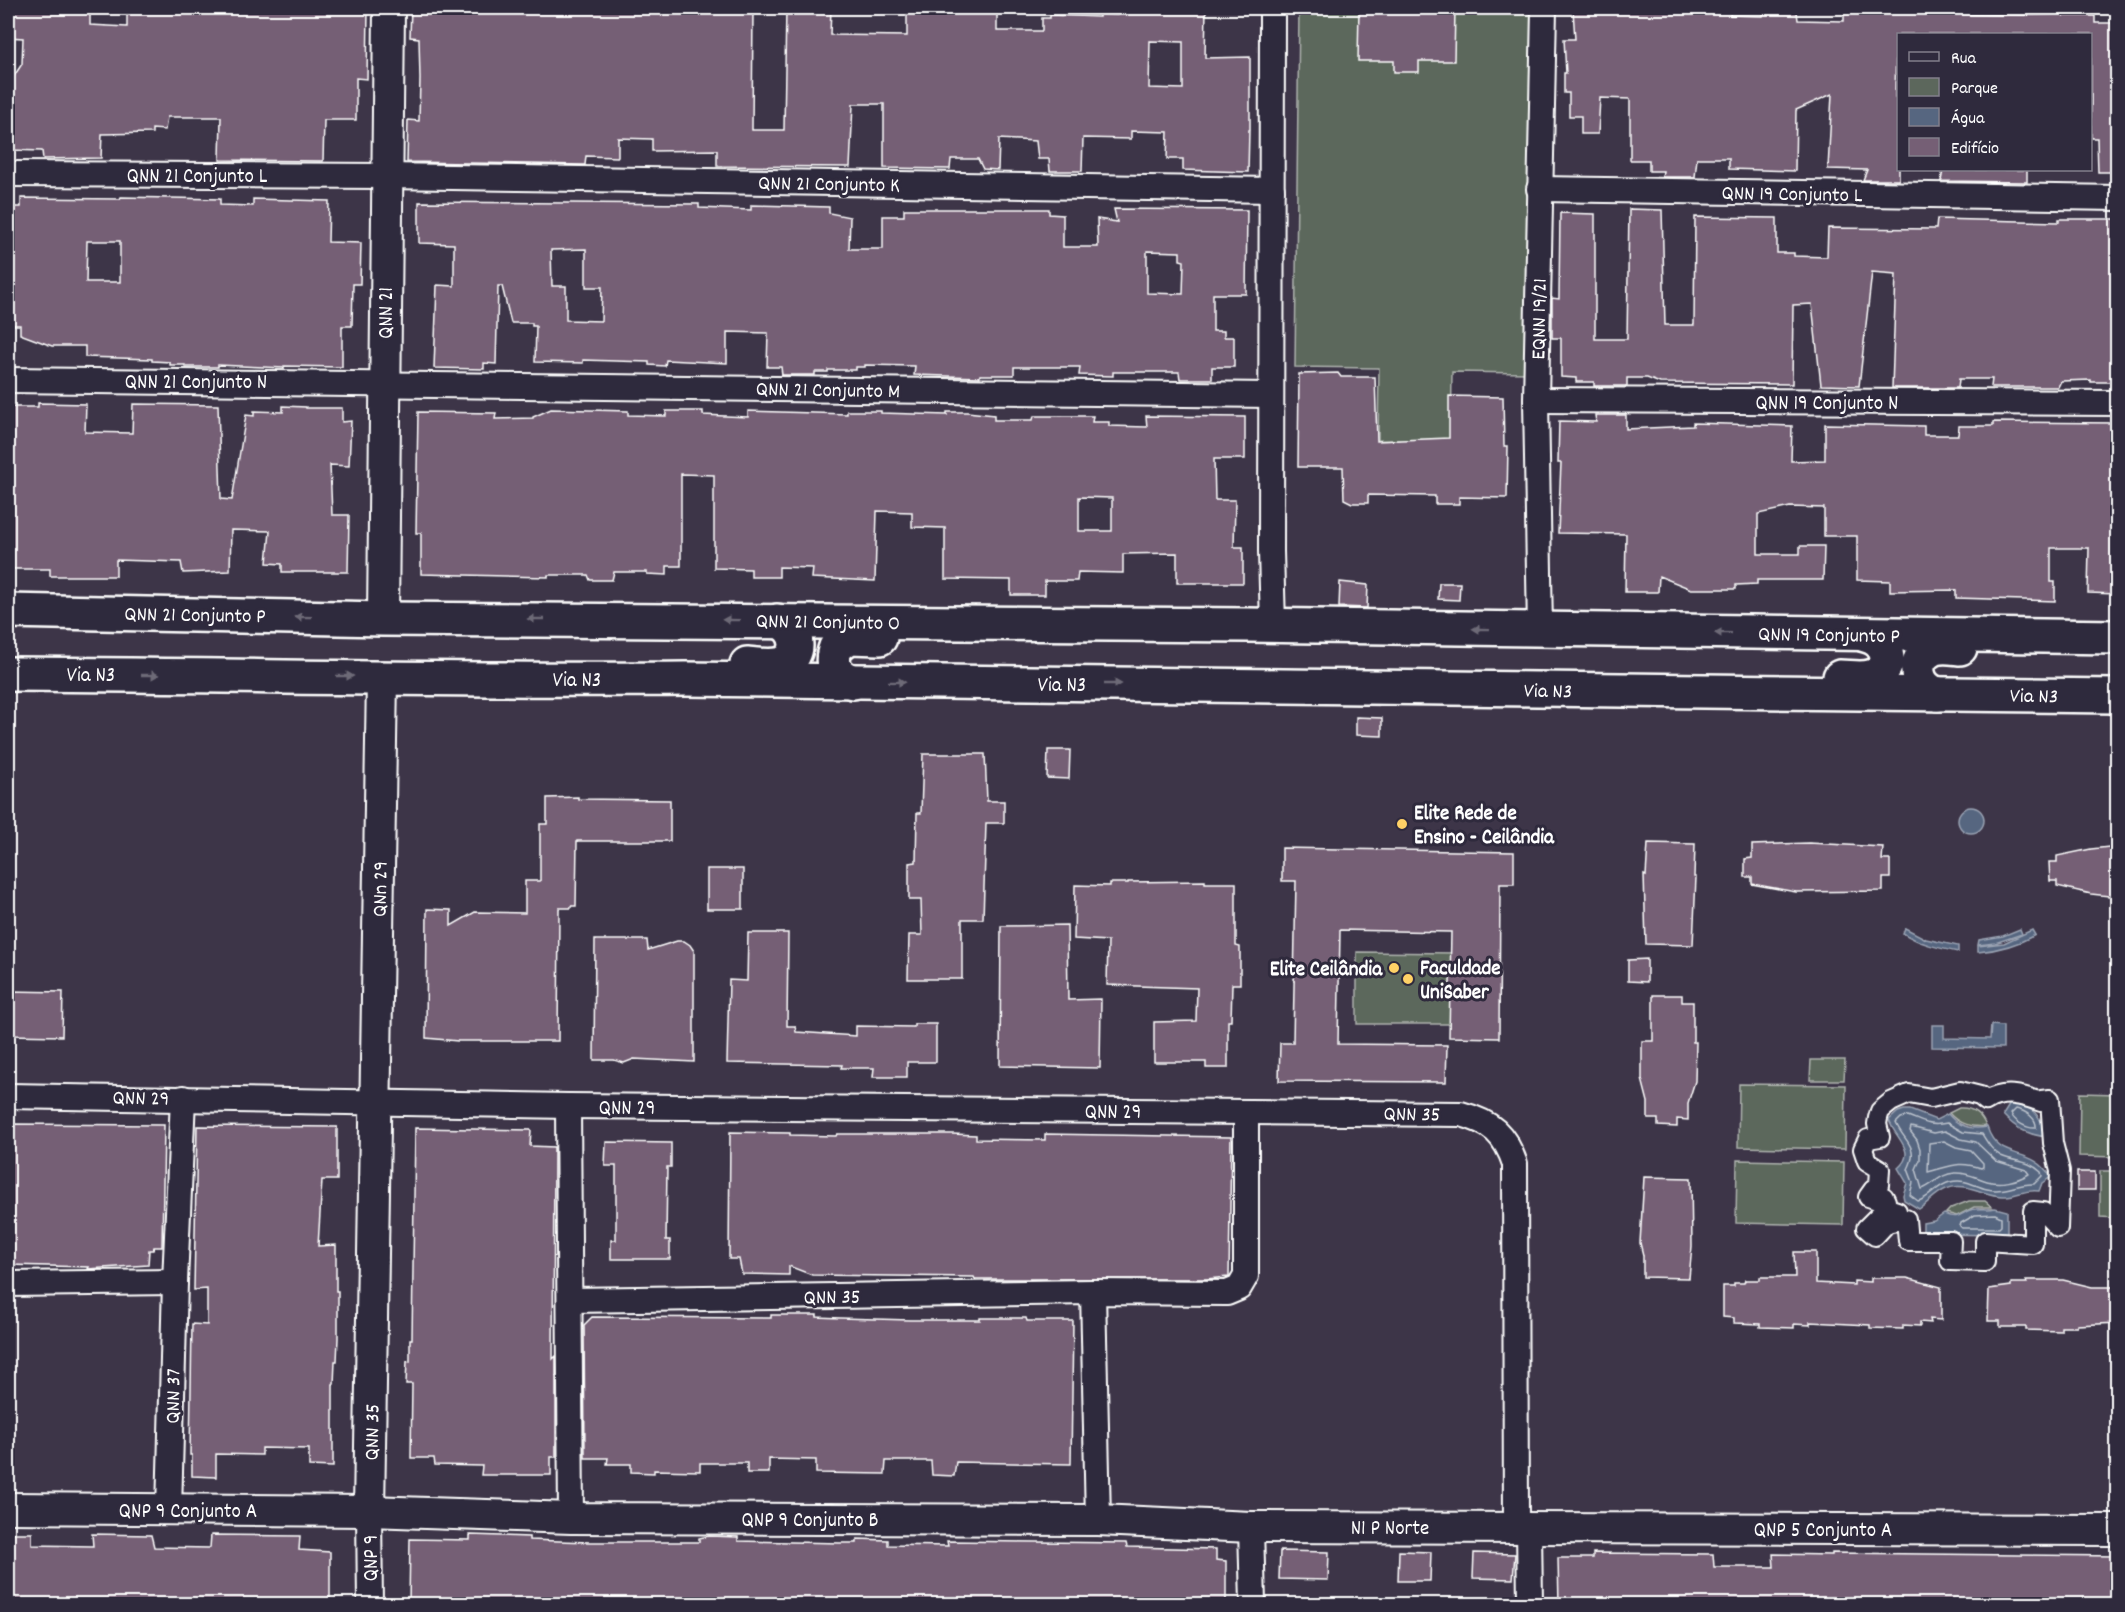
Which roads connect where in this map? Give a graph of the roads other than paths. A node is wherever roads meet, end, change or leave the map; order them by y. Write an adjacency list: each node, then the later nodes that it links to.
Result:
1 (389, 8): 5 (street, QNN 21)
2 (1272, 8): 7 (street)
3 (1544, 8): 6 (street, EQNN 19/21)
4 (8, 174): 5 (street, QNN 21 Conjunto L)
5 (386, 176): 7 (street, QNN 21 Conjunto K); 10 (street, QNN 21)
6 (1539, 189): 8 (street, QNN 19 Conjunto L); 12 (street, EQNN 19/21)
7 (1272, 190): 11 (street)
8 (2118, 198)
9 (8, 380): 10 (street, QNN 21 Conjunto N)
10 (385, 383): 11 (street, QNN 21 Conjunto M); 16 (street, QNN 21)
11 (1270, 395): 18 (street)
12 (1536, 400): 13 (street, QNN 19 Conjunto N); 20 (street, EQNN 19/21)
13 (2118, 403)
14 (8, 611): 15 (main road, QNN 21 Conjunto P)
15 (104, 612): 16 (main road, QNN 21 Conjunto P, one-way to 15); 19 (main road)
16 (383, 618): 17 (main road, QNN 21 Conjunto O, one-way to 16)
17 (777, 621): 18 (main road, QNN 21 Conjunto O); 26 (main road)
18 (1261, 626): 20 (main road, one-way to 18); 27 (main road)
19 (8, 627)
20 (1540, 630): 21 (main road, QNN 19 Conjunto P, one-way to 20)
21 (1865, 635): 22 (main road, QNN 19 Conjunto P); 28 (main road)
22 (2118, 637)
23 (2118, 647): 29 (main road)
24 (8, 674): 25 (main road, Via N3, one-way to 25)
25 (382, 677): 26 (main road, Via N3); 33 (street, QNn 29)
26 (546, 679): 27 (main road, Via N3)
27 (854, 682): 28 (main road, Via N3, one-way to 28)
28 (1620, 691): 29 (main road, Via N3)
29 (1938, 694): 30 (main road, Via N3)
30 (2118, 696)
31 (8, 1096): 32 (street, QNN 29)
32 (183, 1098): 33 (street, QNN 29); 37 (street, QNN 37)
33 (375, 1102): 34 (street, QNN 29); 43 (street, QNN 35)
34 (568, 1106): 35 (street, QNN 29); 40 (street)
35 (1246, 1112): 39 (street, QNN 35); 47 (street, QNN 35)
36 (1950, 1261): 36 (street)
37 (175, 1282): 38 (street); 42 (street, QNN 37)
38 (8, 1284)
39 (1093, 1292): 40 (street, QNN 35); 45 (street)
40 (571, 1300): 44 (street)
41 (8, 1508): 42 (street, QNP 9 Conjunto A)
42 (169, 1510): 43 (street, QNP 9 Conjunto A)
43 (369, 1510): 44 (street, QNP 9 Conjunto B); 49 (street, QNP 9)
44 (572, 1518): 45 (street, QNP 9 Conjunto B)
45 (1098, 1520): 46 (street, QNP 9 Conjunto B)
46 (1251, 1527): 47 (street, N1 P Norte); 50 (street)
47 (1522, 1527): 48 (street, QNP 5 Conjunto A); 51 (street, QNN 35)
48 (2118, 1530)
49 (370, 1605)
50 (1253, 1605)
51 (1530, 1605)

